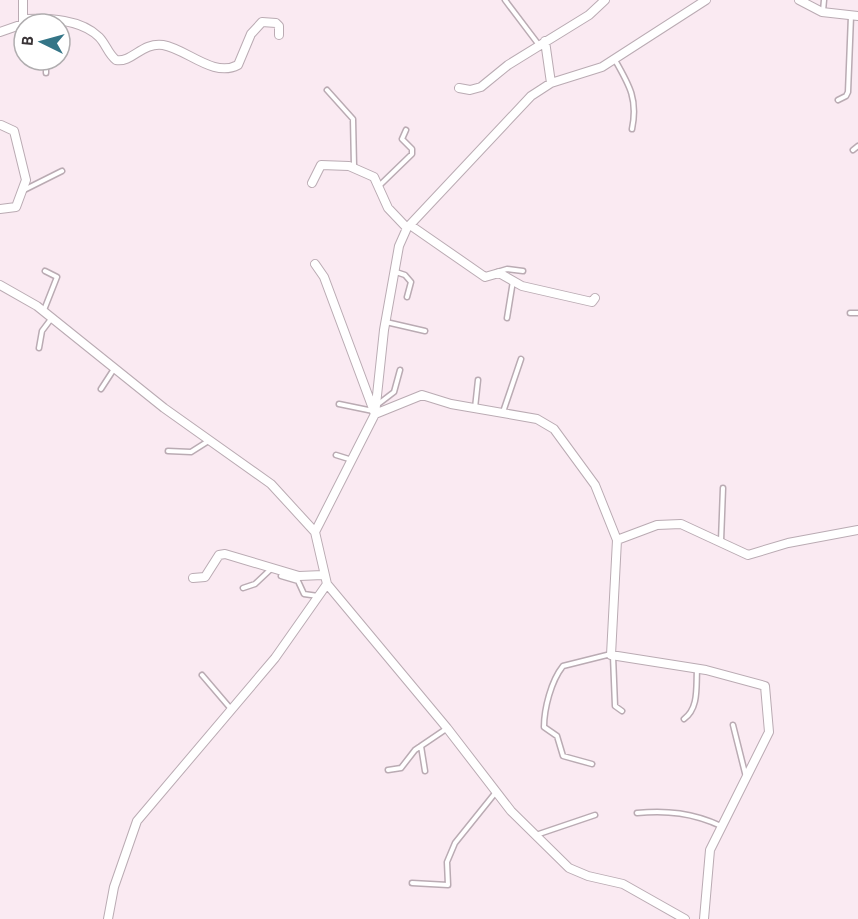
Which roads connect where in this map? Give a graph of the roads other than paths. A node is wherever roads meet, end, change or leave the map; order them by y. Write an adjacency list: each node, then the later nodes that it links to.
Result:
1 (505, 0): 10 (lane)
2 (605, 0): 10 (street)
3 (706, 0): 11 (street)
4 (799, 0): 6 (street)
5 (825, 0): 6 (lane)
6 (822, 12): 7 (street)
7 (854, 15): 15 (lane)
8 (72, 26): 9 (street)
9 (279, 35)
10 (542, 43): 12 (street); 13 (street)
11 (615, 60): 12 (street); 17 (lane)
12 (550, 83): 27 (street)
13 (459, 88)
14 (327, 90): 21 (lane)
15 (838, 100)
16 (1, 125): 25 (street)
17 (632, 129)
18 (406, 130): 24 (lane)
19 (858, 147): 20 (lane)
20 (853, 150)
21 (354, 167): 23 (street); 24 (street)
22 (62, 171): 25 (lane)
23 (312, 183)
24 (380, 185): 27 (street)
25 (22, 191): 26 (street)
26 (0, 209)
27 (408, 226): 31 (street); 32 (street)
28 (315, 264): 52 (street)
29 (45, 271): 37 (lane)
30 (522, 271): 32 (lane)
31 (395, 272): 35 (lane); 42 (street)
32 (496, 273): 33 (street)
33 (513, 281): 36 (street); 41 (lane)
34 (0, 285): 37 (street)
35 (407, 297)
36 (595, 298)
37 (43, 311): 40 (street)
38 (858, 313): 39 (lane)
39 (850, 314)
40 (52, 318): 44 (lane); 46 (street)
41 (507, 318)
42 (386, 322): 43 (lane); 52 (street)
43 (425, 331)
44 (39, 348)
45 (521, 359): 53 (lane)
46 (115, 369): 49 (lane); 54 (street)
47 (400, 370): 52 (lane)
48 (478, 380): 51 (lane)
49 (101, 389)
50 (339, 404): 52 (lane)
51 (474, 408): 52 (street); 53 (street)
52 (376, 410): 57 (street)
53 (502, 413): 61 (street)
54 (210, 440): 55 (lane); 60 (street)
55 (168, 451)
56 (336, 455): 57 (lane)
57 (353, 461): 60 (street)
58 (723, 488): 62 (lane)
59 (858, 530): 62 (street)
60 (315, 532): 64 (street)
61 (616, 540): 62 (street); 70 (street)
62 (721, 542)
63 (273, 567): 64 (street); 66 (street); 68 (lane)
64 (323, 575): 67 (street)
65 (281, 576): 69 (lane)
66 (193, 578)
67 (327, 584): 69 (street); 77 (street)
68 (243, 588)
69 (318, 596): 73 (street)
70 (612, 655): 71 (street); 74 (lane); 79 (lane)
71 (697, 668): 75 (lane); 82 (street)
72 (202, 675): 73 (lane)
73 (232, 710): 89 (street)
74 (622, 711)
75 (684, 719)
76 (734, 725): 82 (lane)
77 (447, 728): 78 (lane); 83 (street)
78 (421, 746): 80 (lane); 81 (lane)
79 (592, 764)
80 (388, 770)
81 (425, 771)
82 (746, 778): 86 (street)
83 (496, 792): 87 (street); 88 (lane)
84 (636, 813): 86 (lane)
85 (595, 815): 87 (lane)
86 (721, 826): 91 (street)
87 (535, 835): 90 (street)
88 (412, 883)
89 (108, 919)
90 (685, 919)
91 (704, 919)

